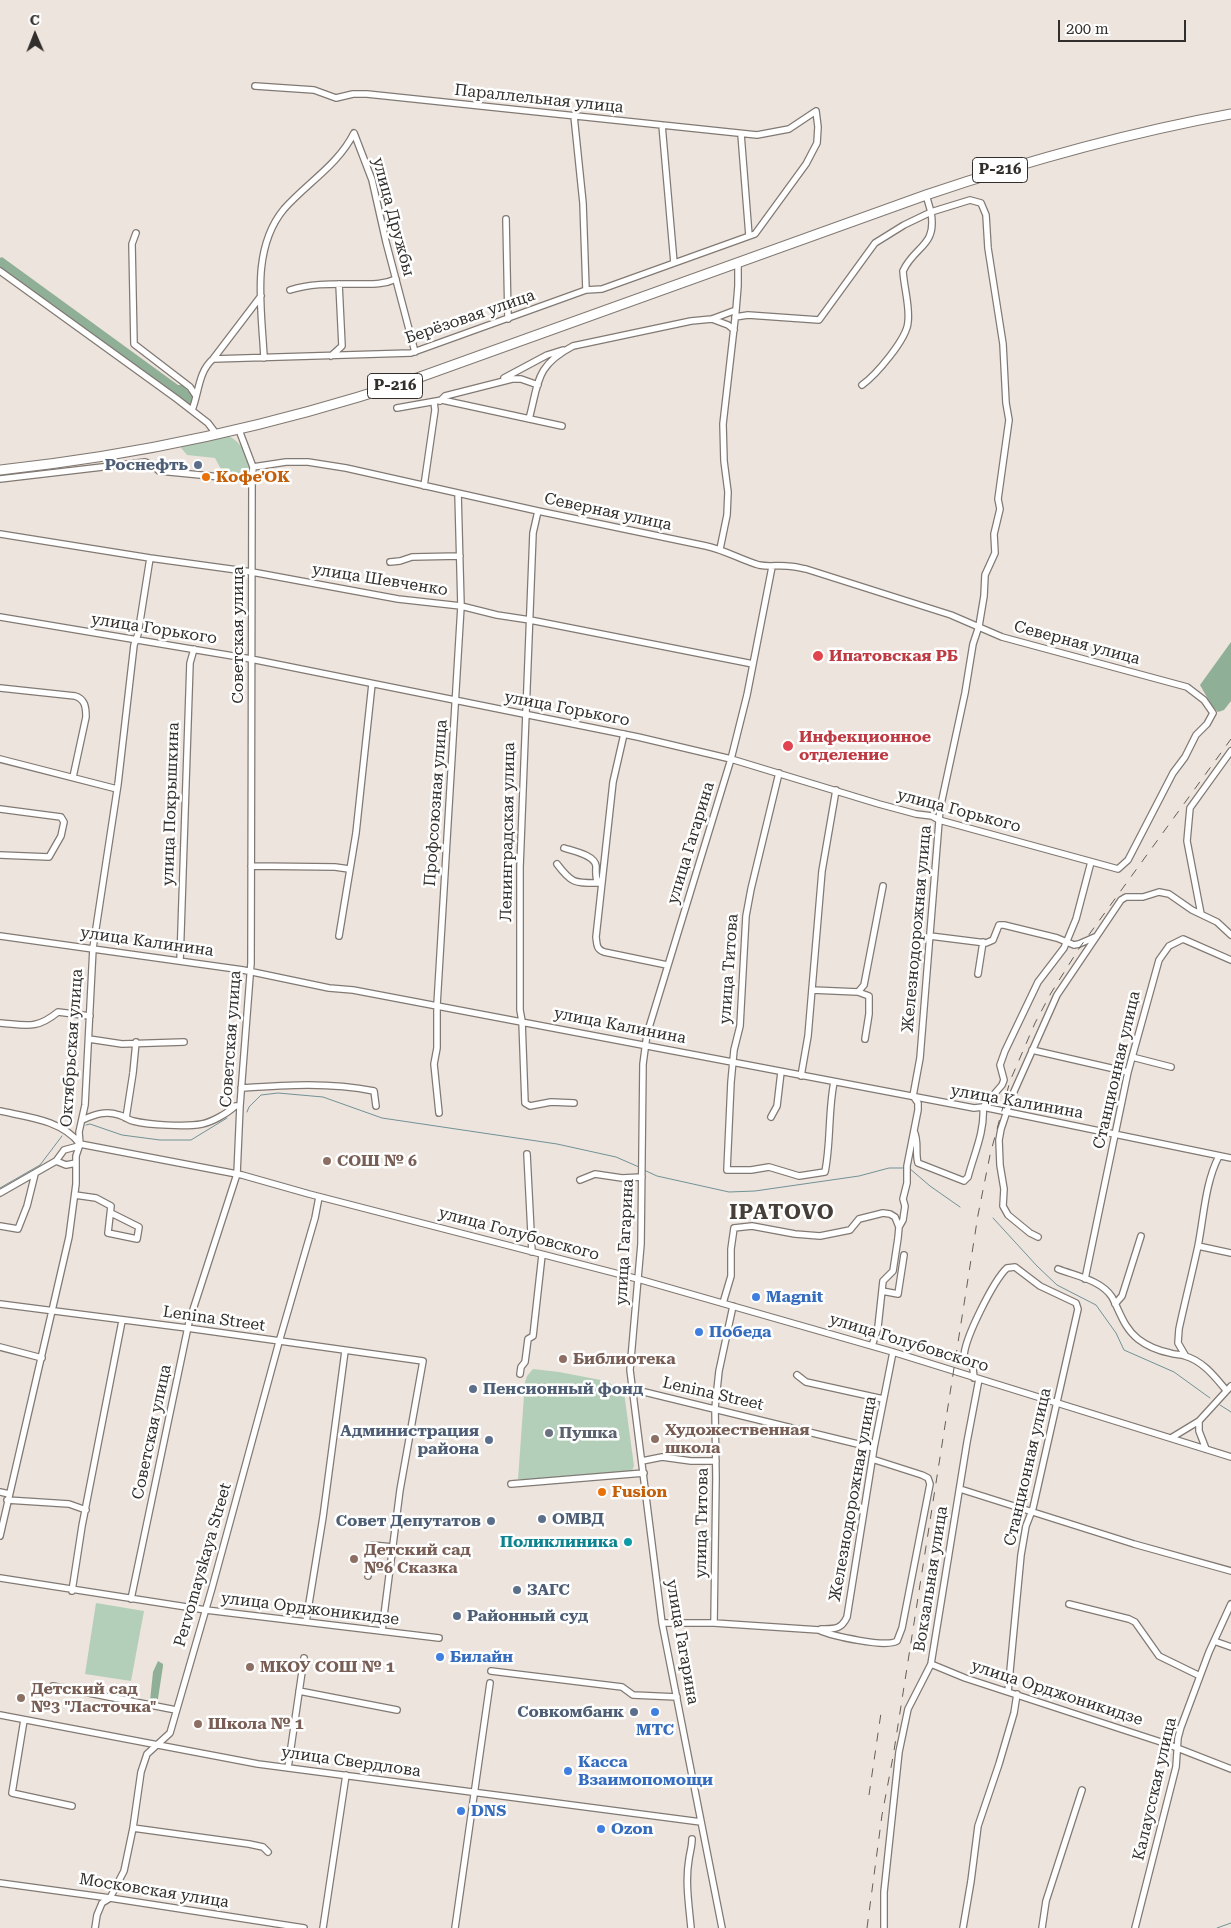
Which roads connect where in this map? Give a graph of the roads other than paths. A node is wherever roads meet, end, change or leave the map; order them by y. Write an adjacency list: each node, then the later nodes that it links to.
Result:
1 (254, 86): 3 (street, Параллельная улица)
2 (1231, 114): 6 (highway, Р-216)
3 (574, 116): 4 (street, Параллельная улица); 17 (street)
4 (662, 125): 5 (street, Параллельная улица); 11 (street)
5 (741, 134): 10 (street); 10 (street, Параллельная улица)
6 (926, 195): 7 (street); 12 (highway, Р-216)
7 (931, 212): 19 (street); 30 (street); 56 (street, Железнодорожная улица)
8 (506, 219): 20 (street)
9 (136, 233): 31 (street)
10 (749, 236): 11 (street, Берёзовая улица)
11 (674, 263): 17 (street, Берёзовая улица)
12 (738, 263): 19 (street); 37 (highway, Р-216)
13 (0, 271): 34 (street)
14 (396, 279): 15 (street); 18 (street, улица Дружбы); 24 (street, улица Дружбы)
15 (339, 284): 16 (street); 25 (street)
16 (290, 290)
17 (586, 290): 20 (street, Берёзовая улица)
18 (261, 296): 26 (street); 27 (street)
19 (736, 314): 21 (street); 22 (street)
20 (508, 319): 24 (street, Берёзовая улица)
21 (712, 319): 22 (street); 23 (street)
22 (734, 330): 47 (street)
23 (572, 346): 28 (street); 29 (street)
24 (414, 352): 25 (street, Берёзовая улица)
25 (332, 356): 26 (street, Берёзовая улица)
26 (264, 358): 27 (street, Берёзовая улица)
27 (213, 359): 31 (street)
28 (493, 384): 29 (street); 32 (street)
29 (538, 385): 35 (street)
30 (862, 386)
31 (196, 396): 34 (street)
32 (437, 401): 33 (street); 35 (street); 43 (street)
33 (397, 408)
34 (192, 410): 38 (street)
35 (529, 419): 36 (street)
36 (562, 426)
37 (239, 430): 38 (highway, Р-216); 39 (street)
38 (217, 435): 40 (highway, Р-216)
39 (253, 467): 42 (street, Советская улица); 43 (street, Северная улица)
40 (0, 470)
41 (0, 479): 42 (street)
42 (252, 480): 52 (street, Советская улица)
43 (424, 486): 44 (street, Северная улица)
44 (458, 493): 45 (street, Северная улица); 48 (street, Профсоюзная улица)
45 (538, 511): 47 (street, Северная улица); 55 (street, Ленинградская улица)
46 (0, 534): 49 (street, улица Шевченко)
47 (720, 549): 51 (street, Северная улица)
48 (460, 556): 50 (street); 53 (street, Профсоюзная улица)
49 (150, 558): 52 (street, улица Шевченко); 57 (street, Октябрьская улица)
50 (390, 562)
51 (772, 567): 56 (street, Северная улица); 60 (street, улица Гагарина)
52 (252, 572): 53 (street, улица Шевченко); 59 (street, Советская улица)
53 (461, 606): 55 (street, улица Шевченко); 63 (street, Профсоюзная улица)
54 (0, 617): 57 (street, улица Горького)
55 (530, 620): 60 (street, улица Шевченко); 64 (street, Ленинградская улица)
56 (979, 626): 74 (street, Железнодорожная улица); 83 (street, Северная улица)
57 (136, 640): 58 (street, улица Горького); 71 (street, Октябрьская улица)
58 (194, 649): 59 (street, улица Горького); 97 (street, улица Покрышкина)
59 (251, 659): 61 (street, улица Горького); 81 (street, Советская улица)
60 (753, 664): 67 (street, улица Гагарина)
61 (372, 684): 63 (street, улица Горького); 82 (street)
62 (0, 688): 70 (street)
63 (456, 701): 64 (street, улица Горького); 103 (street, Профсоюзная улица)
64 (525, 715): 65 (street, улица Горького); 105 (street, Ленинградская улица)
65 (624, 734): 67 (street, улица Горького); 78 (street)
66 (1231, 751): 86 (street)
67 (731, 759): 69 (street, улица Горького); 98 (street, улица Гагарина)
68 (0, 760): 70 (street)
69 (779, 773): 72 (street, улица Горького); 114 (street, улица Титова)
70 (73, 777): 71 (street)
71 (117, 788): 95 (street, Октябрьская улица)
72 (836, 790): 74 (street, улица Горького); 101 (street)
73 (0, 809): 76 (street)
74 (939, 820): 79 (street, улица Горького); 90 (street, Железнодорожная улица)
75 (564, 848): 77 (street)
76 (0, 855)
77 (591, 858): 78 (street); 84 (street)
78 (604, 859): 84 (street)
79 (1090, 862): 83 (street, улица Горького); 94 (street)
80 (557, 864): 84 (street)
81 (251, 866): 82 (street); 99 (street, Советская улица)
82 (350, 869): 89 (street)
83 (1118, 869)
84 (600, 883): 98 (street)
85 (883, 886): 102 (street)
86 (1201, 914): 91 (street); 92 (street)
87 (1102, 934): 92 (street)
88 (0, 936): 95 (street, улица Калинина)
89 (339, 936)
90 (930, 936): 93 (street); 121 (street, Железнодорожная улица)
91 (1231, 936)
92 (1095, 937): 94 (street); 112 (street)
93 (983, 942): 94 (street); 100 (street)
94 (1066, 942): 125 (street)
95 (93, 948): 97 (street, улица Калинина); 104 (street, Октябрьская улица)
96 (1231, 960): 113 (street, Станционная улица)
97 (180, 961): 99 (street, улица Калинина)
98 (667, 965): 111 (street, улица Гагарина)
99 (250, 973): 103 (street, улица Калинина); 120 (street, Советская улица)
100 (978, 974)
101 (812, 990): 102 (street); 118 (street)
102 (858, 992): 108 (street)
103 (437, 1005): 105 (street, улица Калинина); 128 (street, Профсоюзная улица)
104 (90, 1016): 106 (street); 107 (street, Октябрьская улица)
105 (522, 1021): 111 (street, улица Калинина); 122 (street, Ленинградская улица)
106 (0, 1022)
107 (89, 1039): 109 (street); 131 (street, Октябрьская улица)
108 (865, 1039)
109 (136, 1042): 110 (street); 129 (street)
110 (184, 1042)
111 (645, 1045): 114 (street, улица Калинина); 142 (street, улица Гагарина)
112 (1032, 1050): 117 (street); 127 (street)
113 (1132, 1057): 115 (street); 117 (street, Станционная улица)
114 (733, 1062): 116 (street, улица Калинина); 119 (street, улица Титова)
115 (1171, 1067)
116 (781, 1072): 118 (street, улица Калинина); 130 (street)
117 (1128, 1072): 133 (street, Станционная улица)
118 (801, 1076): 119 (street, улица Калинина)
119 (834, 1082): 121 (street, улица Калинина)
120 (241, 1088): 123 (street, Советская улица); 124 (street)
121 (913, 1096): 125 (street, улица Калинина); 132 (street, Железнодорожная улица)
122 (574, 1103)
123 (240, 1106): 129 (street); 141 (street, Советская улица)
124 (376, 1106)
125 (983, 1107): 127 (street, улица Калинина); 132 (street)
126 (0, 1111): 134 (street, улица Голубовского)
127 (1008, 1112): 133 (street, улица Калинина); 151 (street)
128 (439, 1113)
129 (123, 1116): 131 (street)
130 (771, 1117)
131 (82, 1120): 134 (street, Октябрьская улица)
132 (914, 1131): 149 (street, Железнодорожная улица)
133 (1116, 1134): 136 (street, улица Калинина); 161 (street, Станционная улица)
134 (80, 1144): 138 (street); 139 (street, Октябрьская улица); 141 (street, улица Голубовского)
135 (527, 1154): 153 (street)
136 (1219, 1156): 137 (street, улица Калинина); 152 (street)
137 (1231, 1158)
138 (56, 1162): 139 (street); 140 (street)
139 (76, 1163): 145 (street, Октябрьская улица)
140 (35, 1174): 144 (street); 148 (street)
141 (236, 1174): 146 (street, улица Голубовского); 169 (street, Советская улица)
142 (642, 1175): 143 (street); 160 (street, улица Гагарина)
143 (580, 1180)
144 (0, 1193)
145 (75, 1196): 147 (street); 167 (street, Октябрьская улица)
146 (319, 1197): 153 (street, улица Голубовского); 170 (street, Pervomayskaya Street)
147 (111, 1214): 147 (street)
148 (0, 1226)
149 (899, 1227): 158 (street); 163 (street)
150 (1141, 1236): 165 (street)
151 (1038, 1237)
152 (1198, 1246): 154 (street); 171 (street)
153 (532, 1252): 155 (street, улица Голубовского)
154 (1231, 1253)
155 (542, 1254): 160 (street, улица Голубовского); 179 (street)
156 (904, 1255): 159 (street)
157 (1058, 1270): 161 (street)
158 (893, 1271): 159 (street); 162 (street)
159 (901, 1272): 162 (street)
160 (638, 1279): 163 (street, улица Голубовского); 183 (street, улица Гагарина)
161 (1085, 1279): 165 (street)
162 (882, 1292): 172 (street)
163 (723, 1303): 166 (street, улица Голубовского)
164 (0, 1304): 167 (street, Lenina Street)
165 (1115, 1304): 176 (street)
166 (733, 1306): 172 (street, улица Голубовского); 186 (street, улица Титова)
167 (52, 1311): 168 (street, Lenina Street); 178 (street, Октябрьская улица)
168 (122, 1321): 169 (street, Lenina Street); 200 (street)
169 (187, 1328): 170 (street, Lenina Street); 208 (street, Советская улица)
170 (279, 1342): 174 (street, Lenina Street); 211 (street, Pervomayskaya Street)
171 (1178, 1343): 176 (street); 177 (street)
172 (872, 1346): 175 (street, улица Голубовского)
173 (0, 1347): 178 (street)
174 (345, 1351): 203 (street, Lenina Street); 212 (street)
175 (893, 1352): 181 (street, улица Голубовского); 184 (street, Железнодорожная улица)
176 (1168, 1353): 177 (street)
177 (1185, 1355): 182 (street)
178 (42, 1358): 199 (street, Октябрьская улица)
179 (520, 1374)
180 (797, 1375): 184 (street)
181 (976, 1378): 185 (street, улица Голубовского); 185 (street, Станционная улица); 197 (street, Вокзальная улица)
182 (1229, 1388): 187 (street)
183 (632, 1389): 186 (street, Lenina Street); 194 (street, улица Гагарина)
184 (883, 1400): 189 (street, Железнодорожная улица)
185 (1058, 1403): 188 (street, улица Голубовского); 201 (street, Станционная улица)
186 (716, 1408): 189 (street, Lenina Street); 193 (street, улица Титова)
187 (1199, 1421): 188 (street); 190 (street)
188 (1171, 1438): 190 (street, улица Голубовского)
189 (874, 1448): 192 (street, Железнодорожная улица)
190 (1206, 1449): 191 (street, улица Голубовского)
191 (1231, 1457)
192 (872, 1459): 215 (street, Железнодорожная улица); 215 (street, Вокзальная улица)
193 (716, 1460): 194 (street); 214 (street, улица Титова)
194 (642, 1461): 195 (street, улица Гагарина)
195 (644, 1473): 196 (street); 213 (street, улица Гагарина)
196 (511, 1484)
197 (960, 1488): 201 (street); 221 (street, Вокзальная улица)
198 (0, 1492): 199 (street)
199 (8, 1497): 200 (street); 202 (street, Октябрьская улица)
200 (86, 1510): 207 (street)
201 (1032, 1512): 204 (street); 227 (street, Станционная улица)
202 (0, 1536)
203 (393, 1547): 205 (street); 216 (street)
204 (1231, 1571)
205 (368, 1576)
206 (0, 1578): 207 (street, улица Орджоникидзе)
207 (72, 1590): 208 (street, улица Орджоникидзе)
208 (131, 1599): 211 (street, улица Орджоникидзе)
209 (1069, 1604): 223 (street)
210 (1231, 1604): 218 (street, Калаусская улица)
211 (206, 1610): 212 (street, улица Орджоникидзе); 230 (street, Pervomayskaya Street)
212 (306, 1622): 216 (street, улица Орджоникидзе)
213 (662, 1623): 214 (street); 229 (street, улица Гагарина)
214 (714, 1623): 215 (street)
215 (819, 1630)
216 (382, 1632): 217 (street, улица Орджоникидзе)
217 (439, 1638)
218 (1214, 1641): 219 (street); 223 (street, Калаусская улица)
219 (1231, 1647)
220 (304, 1658): 226 (street)
221 (931, 1664): 227 (street, улица Орджоникидзе); 254 (street, Вокзальная улица)
222 (491, 1671): 229 (street)
223 (1200, 1676): 235 (street, Калаусская улица)
224 (490, 1683): 240 (street)
225 (53, 1686): 230 (street)
226 (298, 1691): 231 (street); 236 (street)
227 (1008, 1692): 228 (street, улица Орджоникидзе)
228 (1017, 1694): 235 (street, улица Орджоникидзе); 255 (street)
229 (677, 1697): 242 (street, улица Гагарина)
230 (176, 1710): 234 (street, Pervomayskaya Street)
231 (397, 1710)
232 (0, 1716): 233 (street, улица Свердлова)
233 (24, 1720): 234 (street, улица Свердлова); 241 (street)
234 (158, 1745): 236 (street, улица Свердлова); 243 (street, Pervomayskaya Street)
235 (1178, 1748): 237 (street, улица Орджоникидзе); 257 (street, Калаусская улица)
236 (288, 1768): 238 (street, улица Свердлова)
237 (1231, 1770)
238 (346, 1775): 240 (street, улица Свердлова); 250 (street)
239 (1082, 1790): 256 (street)
240 (475, 1792): 242 (street, улица Свердлова); 251 (street)
241 (72, 1806)
242 (701, 1822): 253 (street, улица Гагарина)
243 (133, 1828): 245 (street); 247 (street, Pervomayskaya Street)
244 (692, 1839): 252 (street)
245 (268, 1852)
246 (0, 1883): 247 (street, Московская улица)
247 (110, 1898): 248 (street, Pervomayskaya Street); 249 (street, Московская улица)
248 (96, 1928)
249 (304, 1928)
250 (323, 1928)
251 (454, 1928)
252 (691, 1928)
253 (722, 1928)
254 (884, 1928)
255 (963, 1928)
256 (1042, 1928)
257 (1135, 1928)

